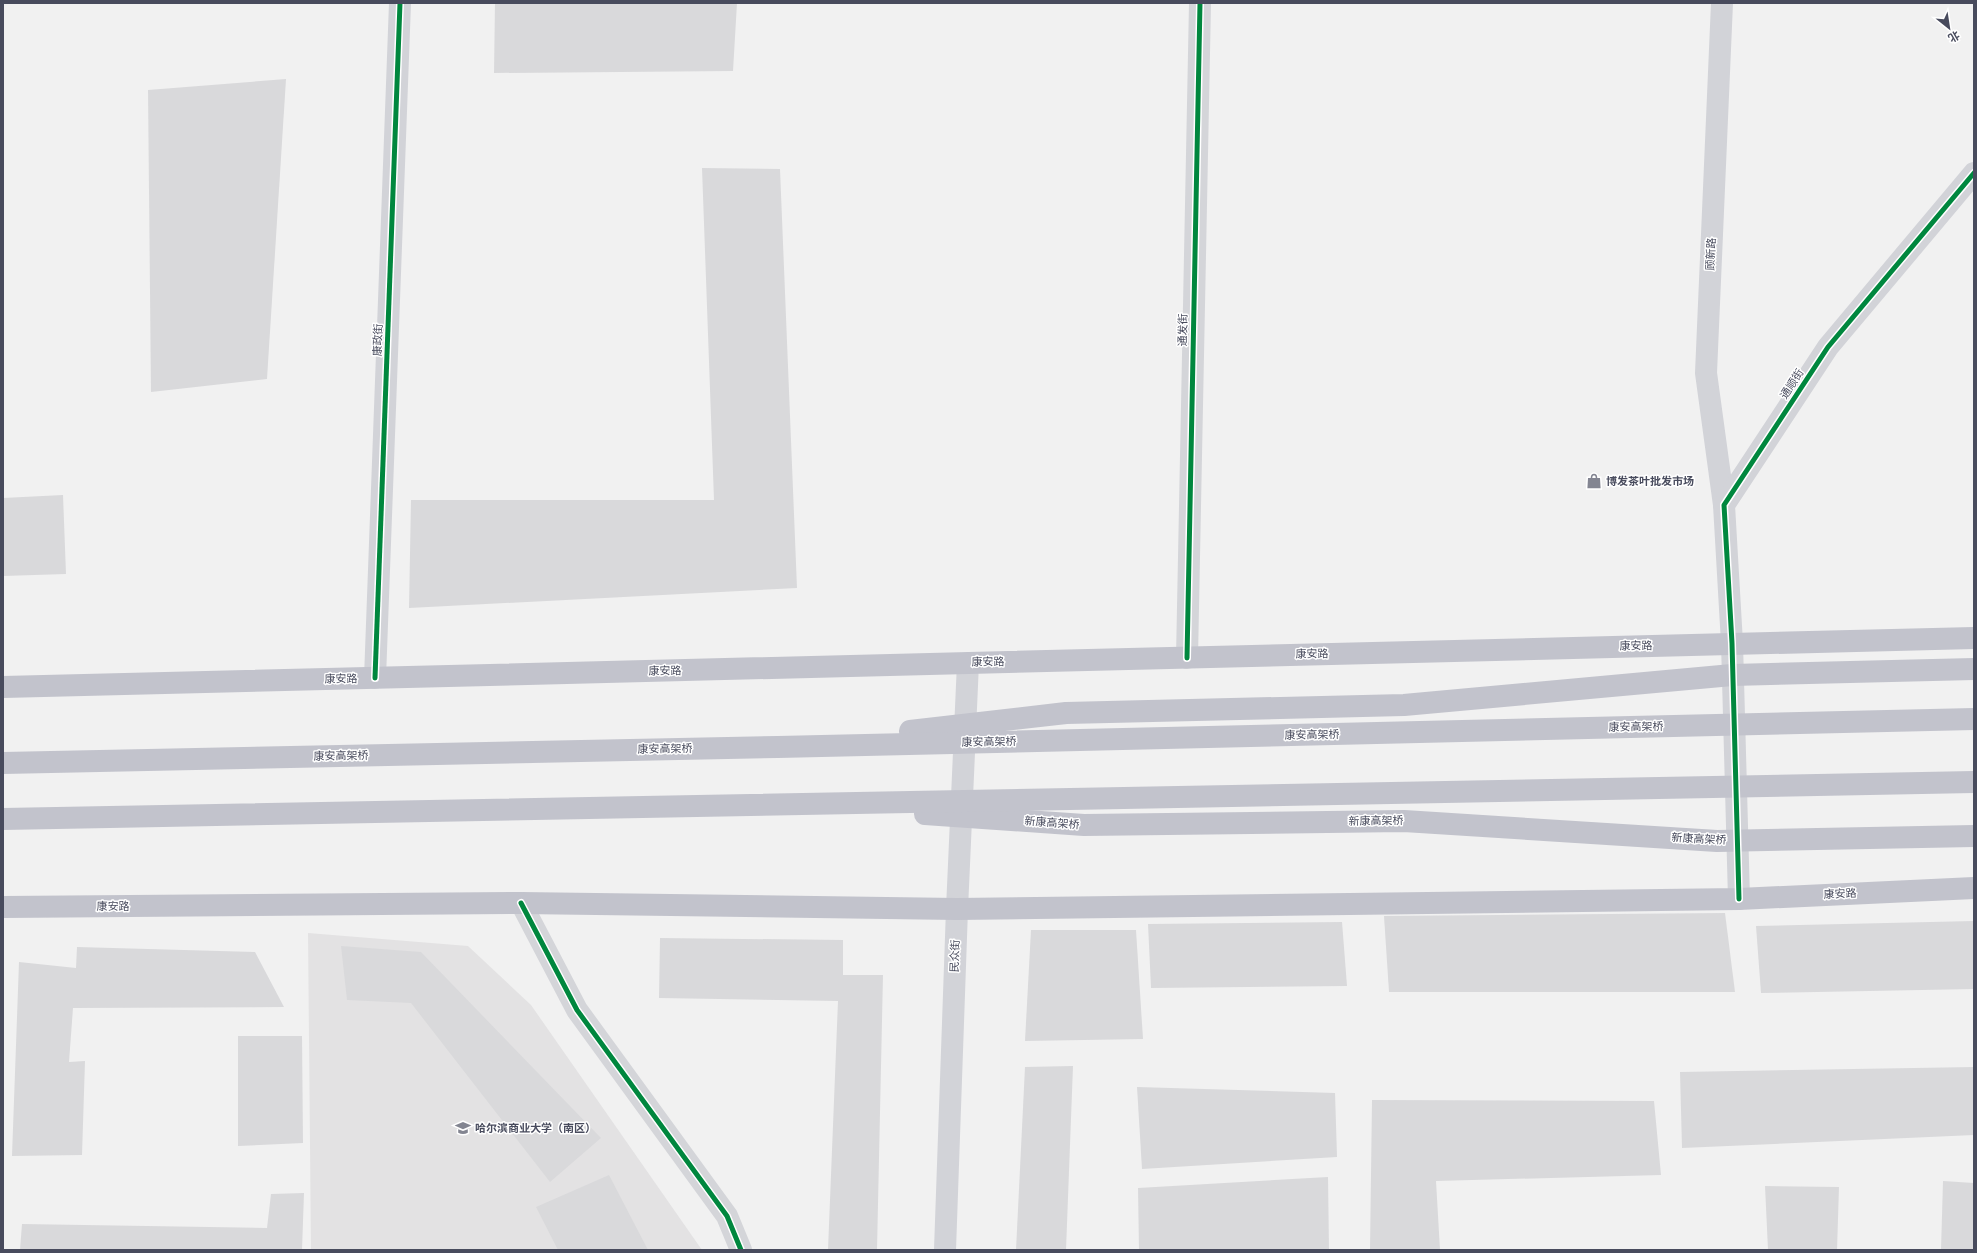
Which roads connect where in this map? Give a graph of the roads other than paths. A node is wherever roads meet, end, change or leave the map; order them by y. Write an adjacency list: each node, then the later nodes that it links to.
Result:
1 (400, 3): 11 (street, 康政街)
2 (1200, 3): 8 (street, 通发街)
3 (1722, 3): 5 (street, 顾新路)
4 (1974, 173): 5 (street, 通顺街)
5 (1724, 505): 7 (street)
6 (1974, 638): 7 (highway, 康安路)
7 (1732, 644): 8 (highway, 康安路); 21 (street)
8 (1187, 658): 9 (highway, 康安路)
9 (968, 663): 11 (highway, 康安路); 24 (street, 民众街)
10 (1974, 669): 14 (highway)
11 (376, 678): 12 (highway, 康安路)
12 (3, 687)
13 (1974, 719): 14 (highway, 康安高架桥)
14 (778, 747): 15 (highway, 康安高架桥)
15 (3, 763)
16 (1974, 782): 17 (highway)
17 (778, 804): 18 (highway); 19 (highway, 新康高架桥)
18 (3, 819)
19 (1974, 836)
20 (1974, 888): 21 (highway, 康安路)
21 (1738, 899): 24 (highway, 康安路)
22 (521, 903): 23 (highway, 康安路); 24 (highway, 康安路); 25 (street)
23 (3, 907)
24 (957, 909): 26 (street, 民众街)
25 (741, 1250)
26 (945, 1250)

